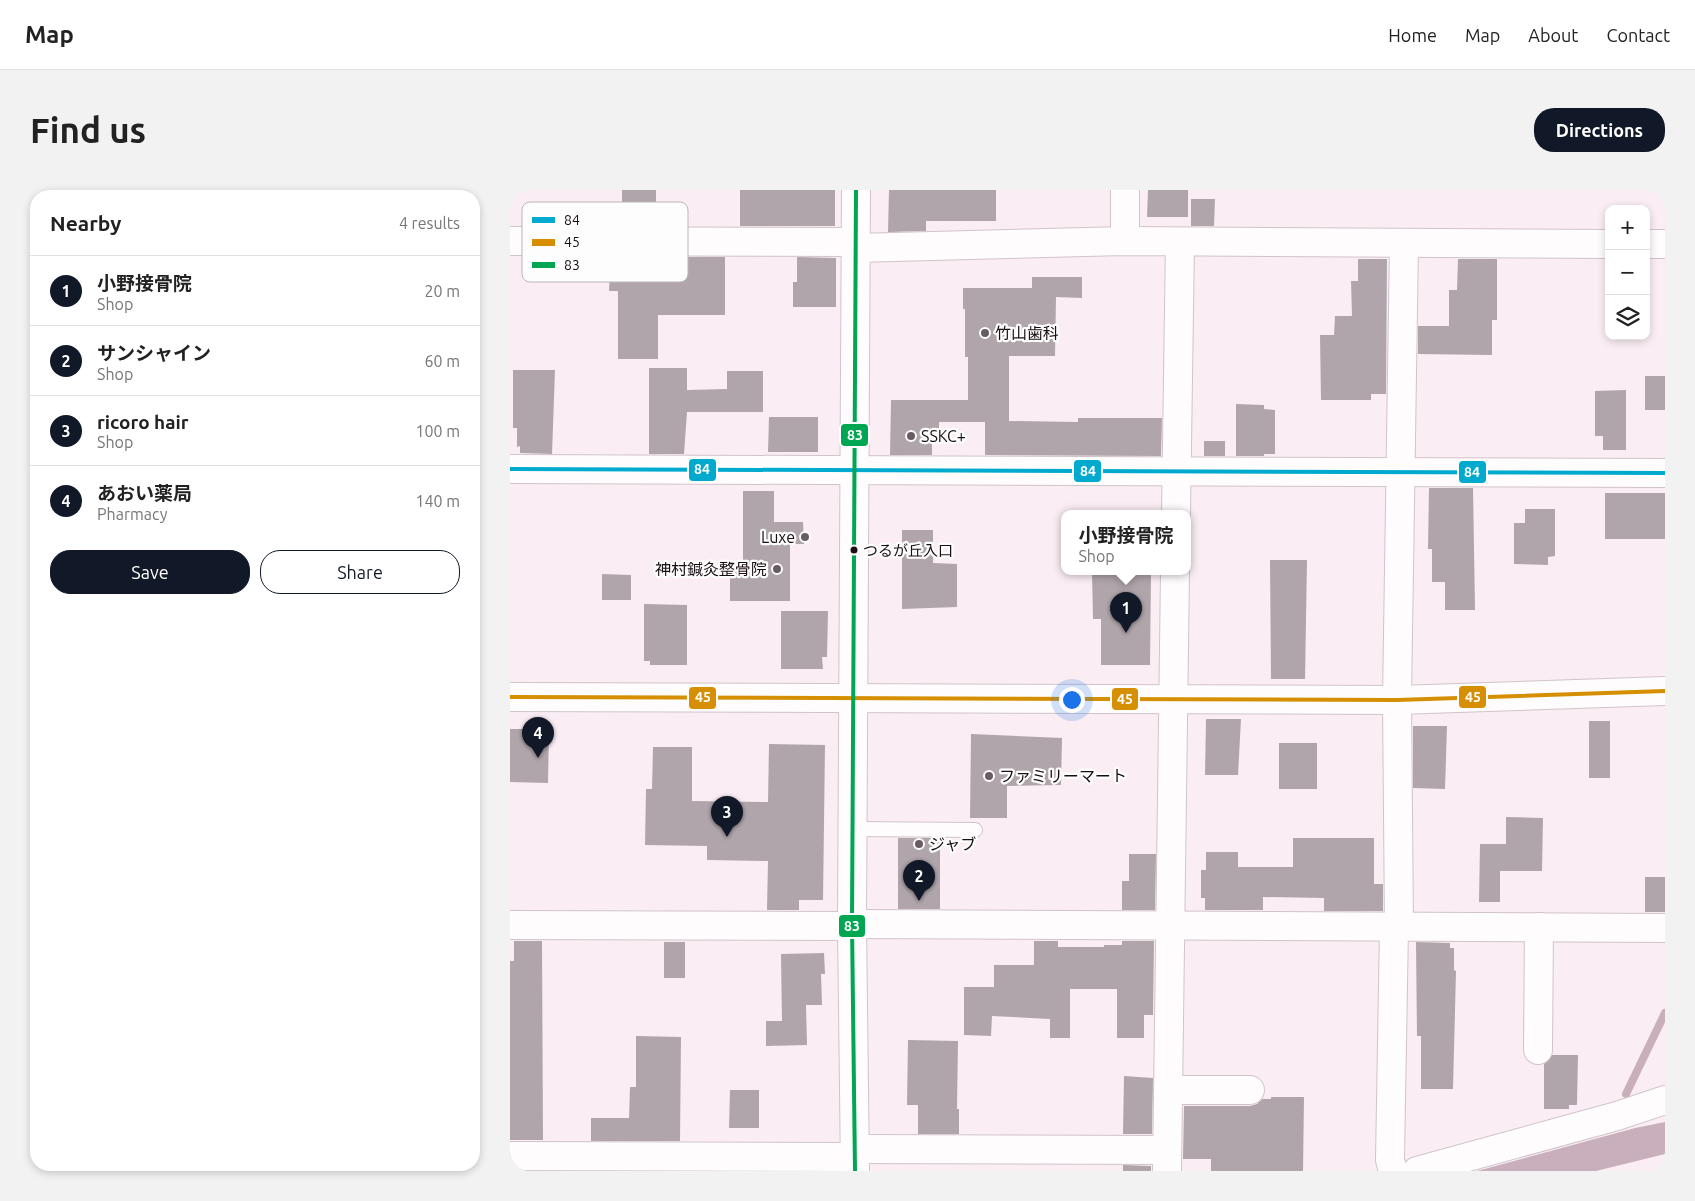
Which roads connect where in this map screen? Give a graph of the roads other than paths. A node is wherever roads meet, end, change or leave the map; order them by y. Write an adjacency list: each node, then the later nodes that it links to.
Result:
1 (856, 190): 10 (street)
2 (1125, 190): 3 (street)
3 (1125, 241): 4 (street); 10 (street)
4 (1180, 242): 6 (street); 13 (street)
5 (688, 243): 10 (street)
6 (1404, 243): 7 (street); 14 (street)
7 (1605, 244)
8 (1650, 244): 9 (street)
9 (1665, 244)
10 (856, 245): 12 (street)
11 (510, 469): 12 (street)
12 (855, 469): 13 (street); 20 (street)
13 (1177, 470): 14 (street); 16 (street)
14 (1400, 472): 15 (street); 22 (street)
15 (1665, 473)
16 (1176, 510)
17 (1176, 575): 21 (street)
18 (1665, 691): 22 (street)
19 (510, 697): 20 (street)
20 (853, 698): 21 (street); 23 (street)
21 (1174, 700): 22 (street); 27 (street)
22 (1397, 700): 28 (street)
23 (853, 829): 24 (lane); 26 (street)
24 (975, 830)
25 (510, 925): 26 (street)
26 (852, 925): 27 (street); 36 (street)
27 (1170, 925): 28 (street); 32 (street)
28 (1396, 927): 29 (street); 39 (street)
29 (1539, 927): 30 (street); 31 (street)
30 (1665, 928)
31 (1538, 1050)
32 (1168, 1090): 33 (street); 38 (street)
33 (1250, 1090)
34 (1665, 1100): 40 (street)
35 (510, 1156): 36 (street)
36 (856, 1159): 37 (street)
37 (1041, 1160): 38 (street)
38 (1167, 1161)
39 (1393, 1171)
40 (1416, 1171)

